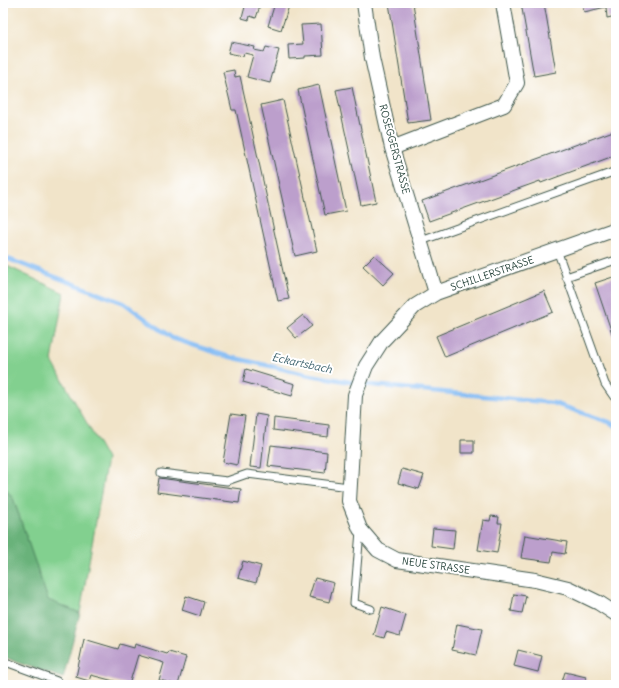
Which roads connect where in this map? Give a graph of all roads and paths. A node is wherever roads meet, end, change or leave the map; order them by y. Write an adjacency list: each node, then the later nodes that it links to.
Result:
1 (364, 3): 3 (street, ROSEGGERSTRASSE)
2 (503, 3): 3 (street)
3 (392, 148): 6 (street, ROSEGGERSTRASSE)
4 (616, 171): 6 (lane)
5 (616, 229): 7 (street, SCHILLERSTRASSE)
6 (421, 241): 10 (street, ROSEGGERSTRASSE)
7 (557, 250): 9 (lane); 10 (street, SCHILLERSTRASSE)
8 (616, 260): 9 (lane)
9 (566, 277): 12 (lane)
10 (436, 293): 11 (street, SCHILLERSTRASSE)
11 (382, 341): 14 (street, NEUE STRASSE)
12 (616, 397)
13 (161, 473): 14 (lane)
14 (349, 487): 15 (street, NEUE STRASSE)
15 (360, 530): 16 (lane); 17 (street, NEUE STRASSE)
16 (371, 609)
17 (616, 614)
18 (3, 661): 19 (lane)
19 (57, 681)

